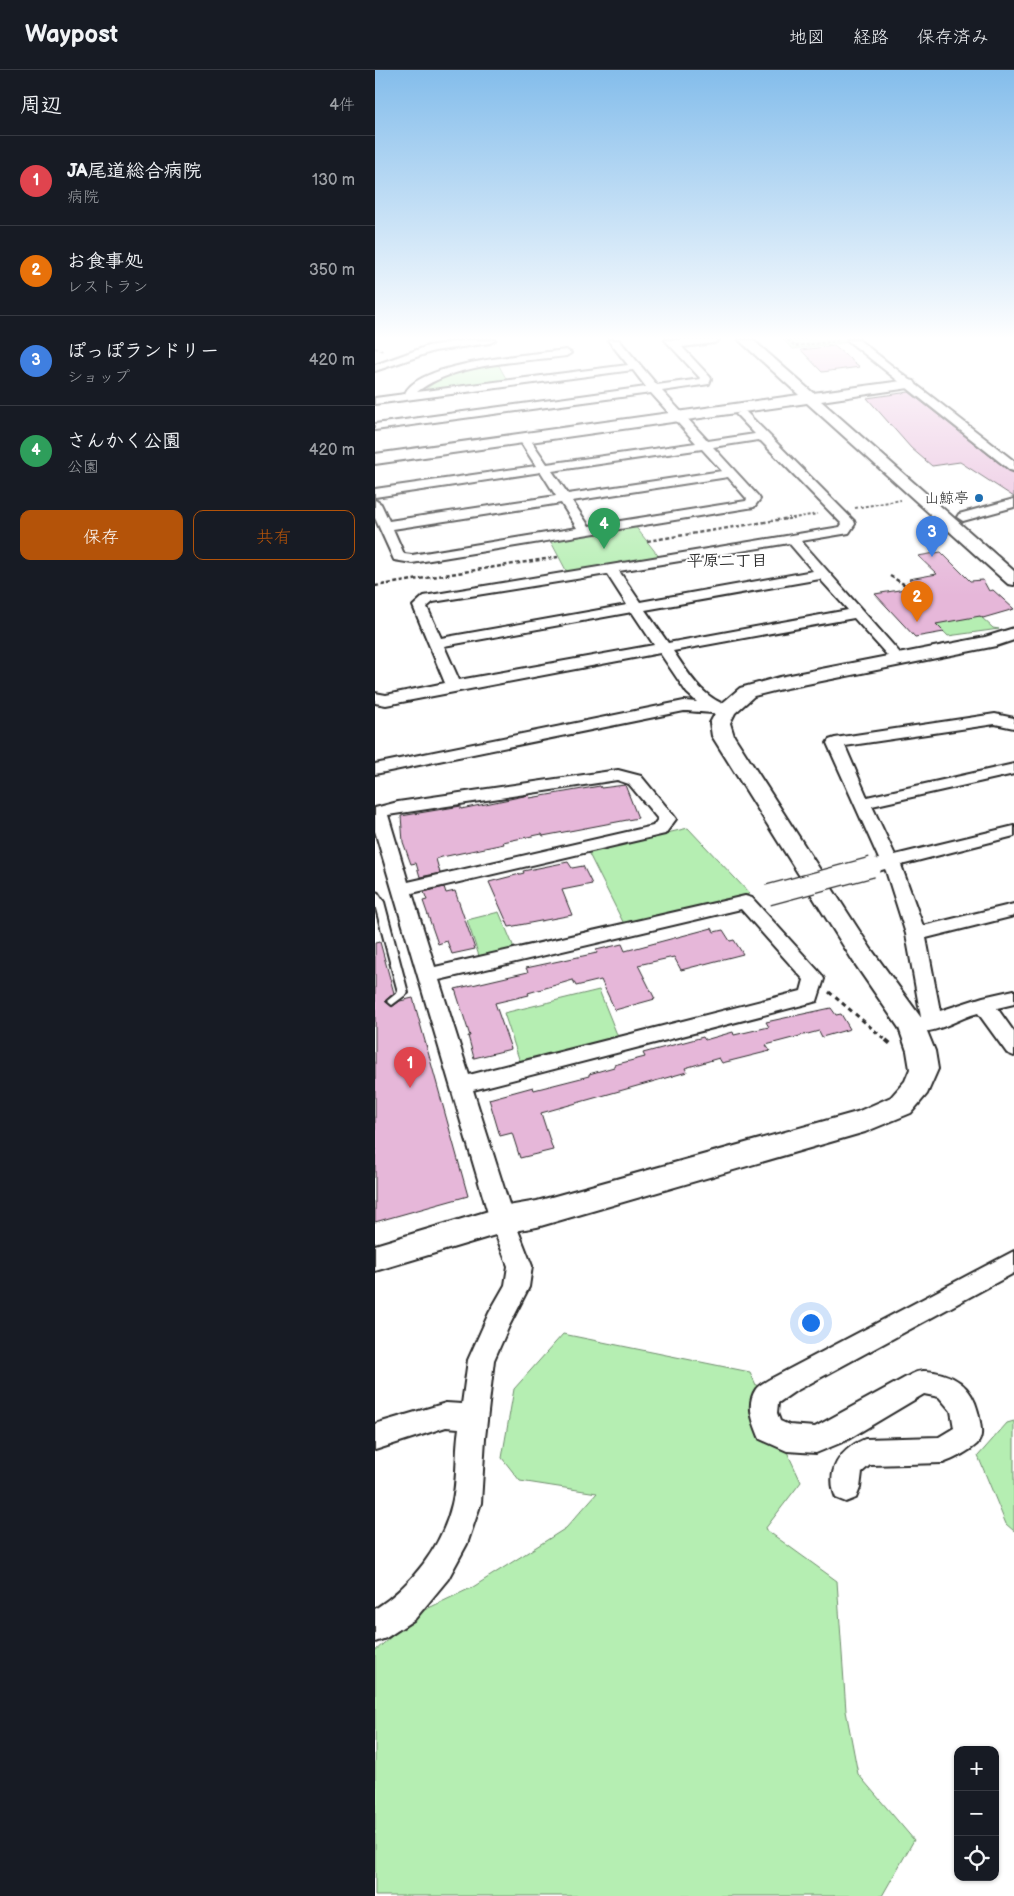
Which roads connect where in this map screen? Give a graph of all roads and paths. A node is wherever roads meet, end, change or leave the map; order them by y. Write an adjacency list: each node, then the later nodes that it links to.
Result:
1 (388, 425): 8 (street)
2 (614, 425): 9 (street)
3 (687, 425): 11 (street)
4 (753, 425): 10 (street)
5 (838, 425): 29 (street)
6 (861, 425): 22 (street)
7 (961, 425): 13 (street)
8 (375, 427)
9 (524, 438): 12 (street); 14 (street)
10 (765, 438): 11 (street); 21 (street)
11 (705, 445): 14 (street); 15 (street)
12 (375, 459)
13 (1014, 467)
14 (545, 469): 16 (street); 17 (street)
15 (731, 473): 17 (street); 24 (street)
16 (375, 493)
17 (563, 499): 23 (street); 24 (street)
18 (902, 500): 21 (path)
19 (1014, 503): 22 (street)
20 (375, 504): 23 (street)
21 (836, 511): 25 (street); 26 (path)
22 (963, 517): 28 (street)
23 (385, 526): 24 (street)
24 (585, 530)
25 (791, 539): 30 (street); 31 (street)
26 (647, 541)
27 (558, 557): 34 (path)
28 (1011, 558): 29 (street)
29 (990, 559): 33 (street)
30 (611, 570): 36 (street); 40 (street)
31 (822, 574): 36 (street); 37 (street)
32 (889, 576): 35 (path)
33 (1014, 580)
34 (375, 586)
35 (911, 594)
36 (635, 608): 40 (street); 41 (street)
37 (857, 613): 41 (street); 42 (street)
38 (1014, 634): 42 (street)
39 (1014, 642): 42 (street)
40 (435, 643): 43 (street)
41 (665, 648): 43 (street); 45 (street)
42 (900, 661): 45 (street)
43 (454, 686): 44 (street)
44 (375, 698)
45 (719, 708): 47 (street); 64 (street)
46 (1014, 723): 49 (street)
47 (375, 769)
48 (1014, 769): 49 (street)
49 (862, 803): 52 (street)
50 (377, 813): 54 (street); 54 (street)
51 (1014, 831): 52 (street)
52 (881, 864): 56 (street, bridge); 58 (street)
53 (375, 887): 55 (lane)
54 (401, 889): 59 (street)
55 (377, 898): 62 (lane)
56 (745, 902): 59 (street); 60 (street)
57 (1014, 910): 58 (street)
58 (916, 934): 64 (street)
59 (428, 976): 67 (street)
60 (812, 987): 65 (path); 67 (street)
61 (1014, 997): 63 (street)
62 (391, 1001)
63 (983, 1004): 64 (street); 66 (street)
64 (922, 1024): 68 (street)
65 (895, 1048)
66 (1014, 1048)
67 (461, 1085): 68 (street)
68 (502, 1220): 69 (street); 71 (street)
69 (375, 1258)
70 (1014, 1261): 73 (street)
71 (474, 1417): 72 (street); 74 (street)
72 (375, 1437)
73 (846, 1488)
74 (375, 1627)

